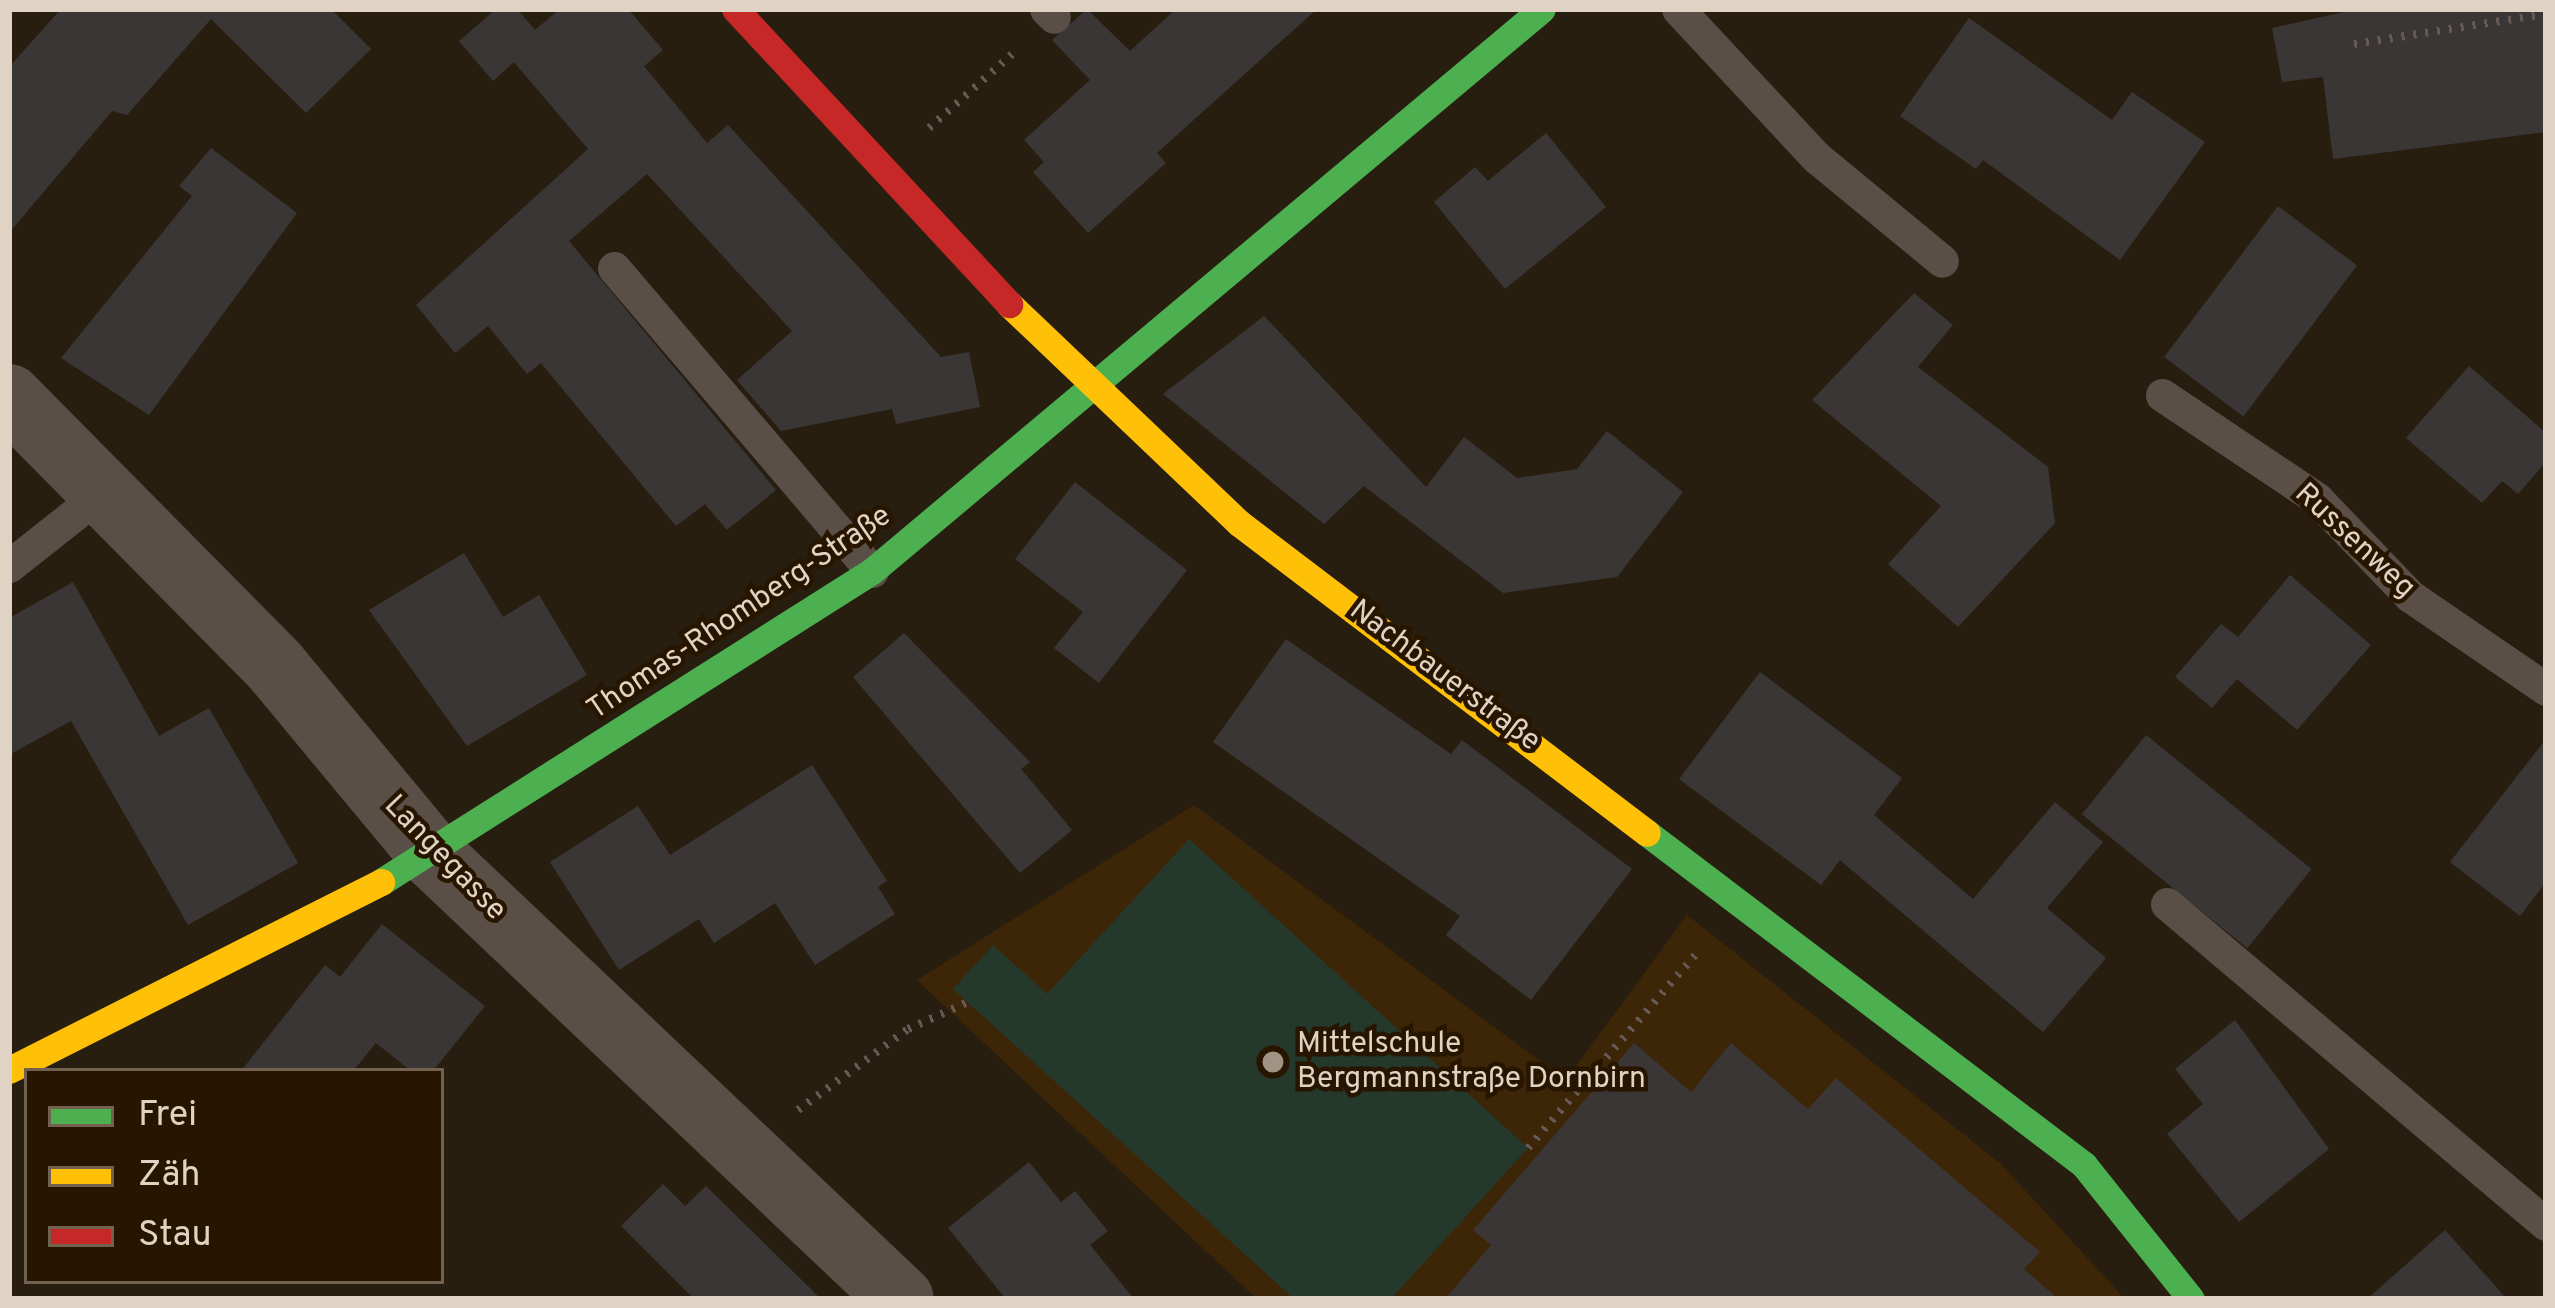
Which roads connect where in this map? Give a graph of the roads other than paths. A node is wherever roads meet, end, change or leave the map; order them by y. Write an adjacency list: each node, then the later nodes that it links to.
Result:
1 (735, 9): 6 (street, Nachbauerstraße)
2 (1542, 9): 6 (street, Thomas-Rhomberg-Straße)
3 (1678, 9): 4 (lane)
4 (1942, 261)
5 (614, 268): 11 (lane)
6 (1091, 392): 11 (street, Thomas-Rhomberg-Straße); 18 (street, Nachbauerstraße)
7 (2162, 395): 12 (lane, Russenweg)
8 (9, 397): 9 (street, Langegasse)
9 (109, 487): 10 (lane); 13 (street, Langegasse)
10 (9, 566)
11 (872, 571): 13 (street, Thomas-Rhomberg-Straße)
12 (2546, 689)
13 (433, 856): 15 (street, Thomas-Rhomberg-Straße); 17 (street, Langegasse)
14 (2167, 904): 16 (lane)
15 (9, 1070)
16 (2546, 1224)
17 (901, 1299)
18 (2192, 1299)

